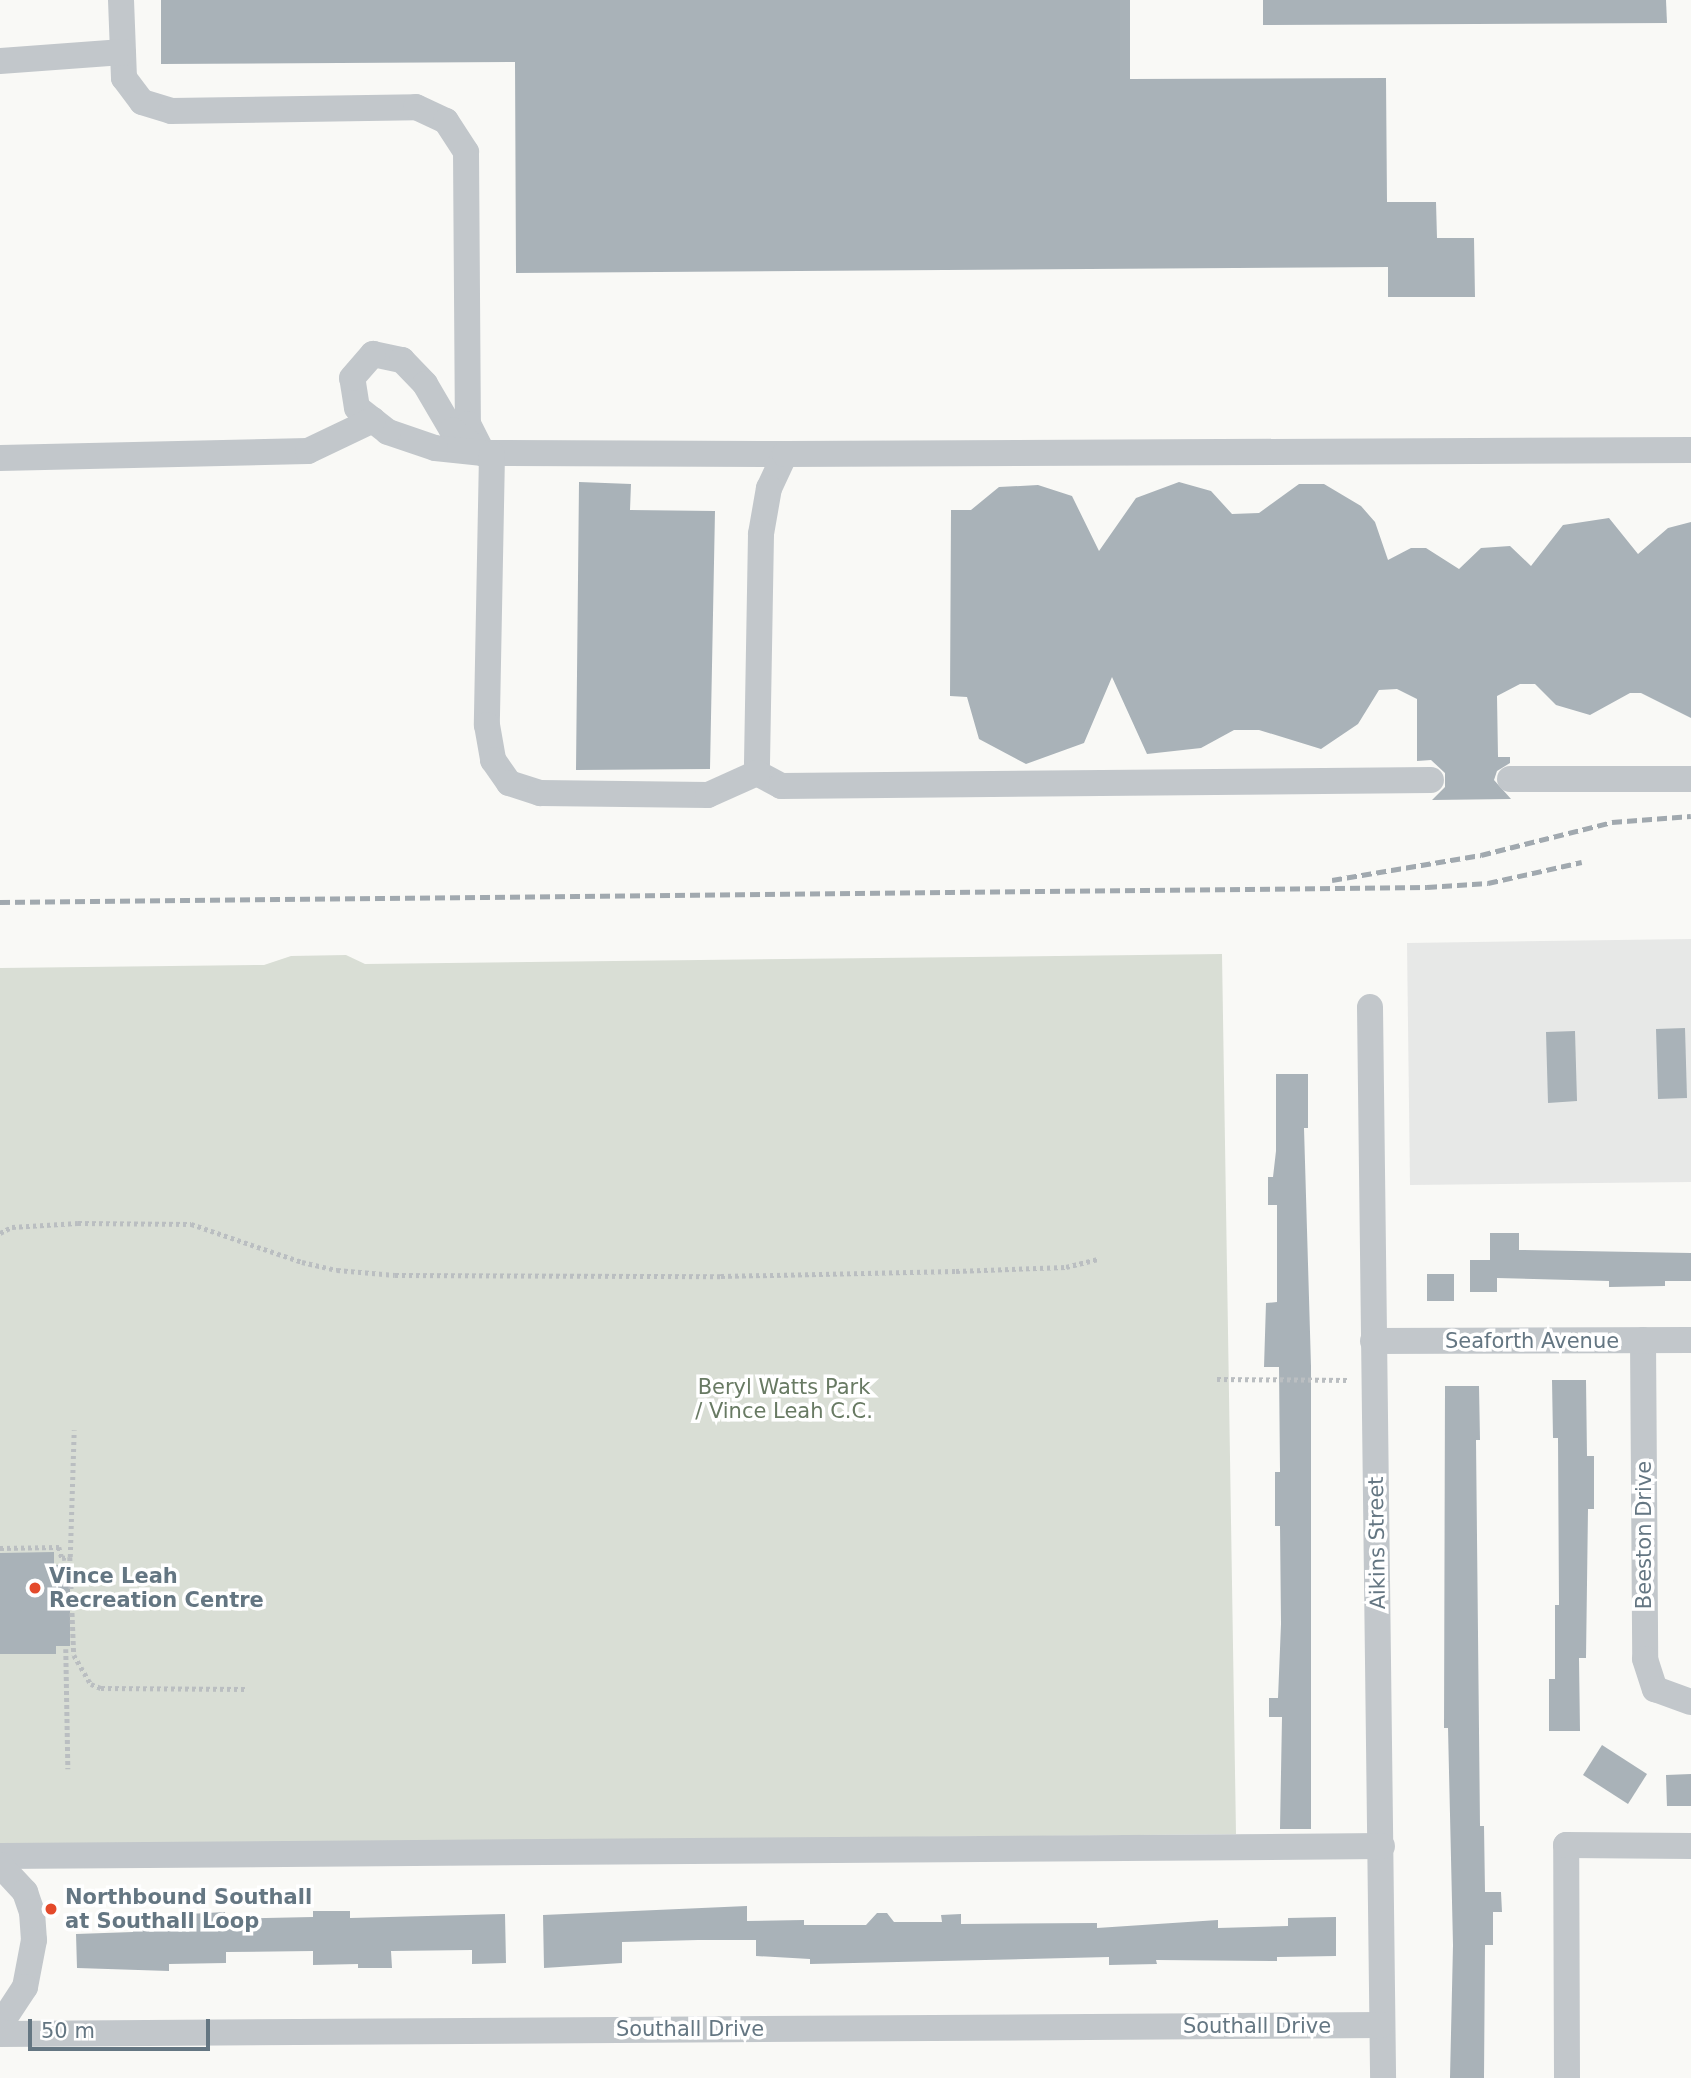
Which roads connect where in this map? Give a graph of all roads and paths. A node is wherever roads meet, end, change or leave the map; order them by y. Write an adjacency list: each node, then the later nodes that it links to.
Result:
1 (121, 0): 2 (street)
2 (123, 52): 3 (street); 6 (street)
3 (0, 61)
4 (373, 420): 6 (street); 6 (street); 8 (street)
5 (1691, 450): 7 (street)
6 (487, 454): 7 (street); 9 (street)
7 (785, 454): 9 (street)
8 (0, 458)
9 (757, 773): 12 (street)
10 (1510, 779): 11 (street)
11 (1691, 779)
12 (1431, 780)
13 (1370, 1007): 18 (street, Aikins Street)
14 (0, 1233): 15 (path)
15 (1098, 1259)
16 (1643, 1340): 17 (street, Seaforth Avenue); 18 (street, Seaforth Avenue); 26 (street, Beeston Drive)
17 (1691, 1340)
18 (1373, 1341): 20 (street, Aikins Street)
19 (1217, 1379): 20 (path)
20 (1374, 1380): 28 (street, Aikins Street)
21 (74, 1430): 23 (path)
22 (0, 1548): 23 (path)
23 (70, 1557): 25 (path)
24 (66, 1649): 27 (path)
25 (246, 1689)
26 (1691, 1702)
27 (68, 1769)
28 (1382, 1846): 30 (street); 33 (street, Aikins Street)
29 (1691, 1846): 36 (street)
30 (0, 1856)
31 (0, 1865): 32 (street)
32 (0, 2025)
33 (1381, 2025): 34 (street, Southall Drive); 35 (street, Aikins Street)
34 (0, 2034)
35 (1382, 2078)
36 (1567, 2078)

